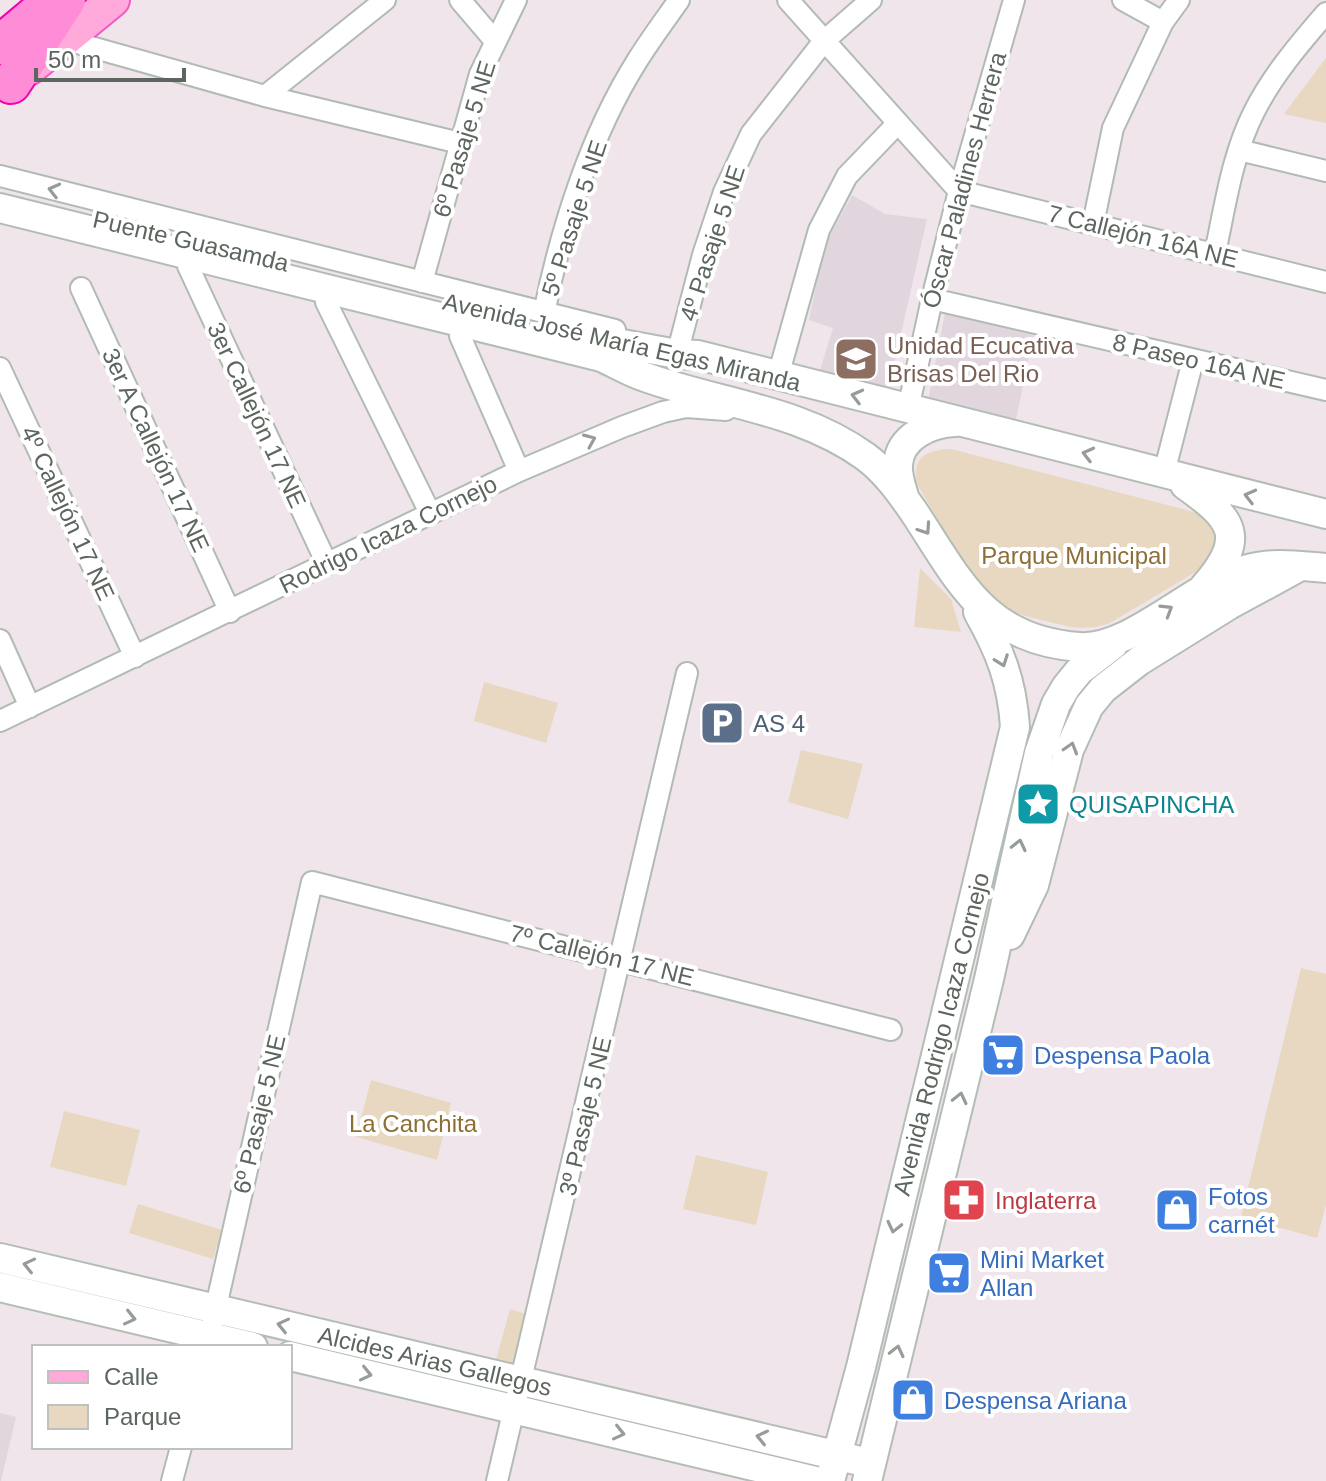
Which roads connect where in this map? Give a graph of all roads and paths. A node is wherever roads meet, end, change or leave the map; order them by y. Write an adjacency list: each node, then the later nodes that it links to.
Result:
1 (54, 0): 18 (highway)
2 (66, 0): 19 (highway)
3 (113, 0): 15 (main road)
4 (385, 0): 20 (street)
5 (460, 0): 16 (street)
6 (516, 0): 16 (street, 6º Pasaje 5 NE)
7 (679, 0): 39 (street, 5º Pasaje 5 NE)
8 (788, 0): 17 (street)
9 (871, 0): 17 (street, 4º Pasaje 5 NE)
10 (1014, 0): 26 (street, Óscar Paladines Herrera)
11 (1123, 0): 14 (street)
12 (1179, 0): 14 (street)
13 (1326, 13): 23 (street)
14 (1163, 22): 30 (street)
15 (63, 39): 19 (main road); 20 (street)
16 (495, 41): 22 (street, 6º Pasaje 5 NE)
17 (824, 41): 21 (street); 41 (street, 4º Pasaje 5 NE)
18 (0, 45)
19 (6, 89)
20 (265, 96): 22 (street)
21 (897, 124): 26 (street); 44 (street)
22 (460, 143): 33 (street, 6º Pasaje 5 NE)
23 (1239, 150): 24 (street); 31 (street)
24 (1326, 171)
25 (0, 176): 33 (street, one-way to 25)
26 (959, 191): 30 (street, 7 Callejón 16A NE); 37 (street, Óscar Paladines Herrera)
27 (0, 195): 36 (main road, Puente Guasamda)
28 (0, 208): 36 (main road, Puente Guasamda)
29 (0, 222): 32 (street)
30 (1093, 224): 31 (street, 7 Callejón 16A NE)
31 (1215, 253): 34 (street, 7 Callejón 16A NE)
32 (188, 266): 38 (street); 55 (street, 3er Callejón 17 NE)
33 (422, 282): 39 (street)
34 (1326, 282)
35 (81, 288): 59 (street, 3er A Callejón 17 NE)
36 (380, 294): 41 (main road, Avenida José María Egas Miranda); 45 (main road, Avenida José María Egas Miranda)
37 (932, 299): 42 (street, 8 Paseo 16A NE); 47 (street, Óscar Paladines Herrera)
38 (326, 302): 40 (street); 53 (street)
39 (544, 313): 41 (street)
40 (460, 336): 45 (street); 50 (street)
41 (689, 349): 44 (main road, Avenida José María Egas Miranda)
42 (1193, 360): 46 (street, 8 Paseo 16A NE); 51 (street)
43 (0, 368): 62 (street, 4º Callejón 17 NE)
44 (778, 376): 47 (main road, Avenida José María Egas Miranda, one-way to 44)
45 (644, 377): 48 (main road, Avenida José María Egas Miranda)
46 (1326, 390)
47 (908, 409): 49 (main road, Avenida José María Egas Miranda)
48 (791, 417): 50 (street, Rodrigo Icaza Cornejo, one-way to 48); 52 (main road, Avenida José María Egas Miranda)
49 (960, 422): 51 (main road, Avenida José María Egas Miranda, one-way to 49); 52 (main road)
50 (519, 471): 53 (street, Rodrigo Icaza Cornejo)
51 (1168, 475): 54 (main road, Avenida José María Egas Miranda, one-way to 51); 57 (main road)
52 (905, 499): 58 (main road, Avenida José María Egas Miranda, one-way to 58)
53 (430, 513): 55 (street, Rodrigo Icaza Cornejo)
54 (1326, 514)
55 (327, 564): 59 (street, Rodrigo Icaza Cornejo)
56 (1313, 567): 57 (main road, Avenida José María Egas Miranda); 68 (main road, one-way to 56)
57 (1203, 587): 60 (main road, Avenida José María Egas Miranda, one-way to 57)
58 (967, 592): 60 (main road, Avenida José María Egas Miranda); 79 (main road, Avenida Rodrigo Icaza Cornejo, one-way to 79)
59 (230, 612): 62 (street, Rodrigo Icaza Cornejo)
60 (1131, 633): 68 (main road, Avenida Rodrigo Icaza Cornejo, one-way to 60)
61 (0, 640): 64 (street)
62 (135, 657): 64 (street, Rodrigo Icaza Cornejo)
63 (687, 673): 67 (street, 3º Pasaje 5 NE)
64 (30, 707): 65 (street, Rodrigo Icaza Cornejo)
65 (0, 721)
66 (312, 882): 67 (street, 7º Callejón 17 NE); 72 (street, 6º Pasaje 5 NE)
67 (621, 960): 69 (street, 7º Callejón 17 NE); 76 (street, 3º Pasaje 5 NE)
68 (989, 979): 80 (main road, Avenida Rodrigo Icaza Cornejo, one-way to 68)
69 (891, 1030)
70 (0, 1258): 72 (main road, Alcides Arias Gallegos, one-way to 70)
71 (0, 1287): 73 (main road, one-way to 73)
72 (215, 1309): 73 (street, 6º Pasaje 5 NE); 76 (main road, Alcides Arias Gallegos, one-way to 72)
73 (208, 1342): 74 (main road)
74 (235, 1345)
75 (292, 1356): 77 (main road, Alcides Arias Gallegos, one-way to 77)
76 (522, 1381): 77 (street, 3º Pasaje 5 NE); 79 (main road, Alcides Arias Gallegos, one-way to 76)
77 (516, 1409): 82 (street, 3º Pasaje 5 NE); 83 (main road, Alcides Arias Gallegos, one-way to 83)
78 (180, 1449): 81 (street)
79 (834, 1468): 80 (main road, Alcides Arias Gallegos)
80 (868, 1472)
81 (172, 1481)
82 (497, 1481)
83 (816, 1481)

